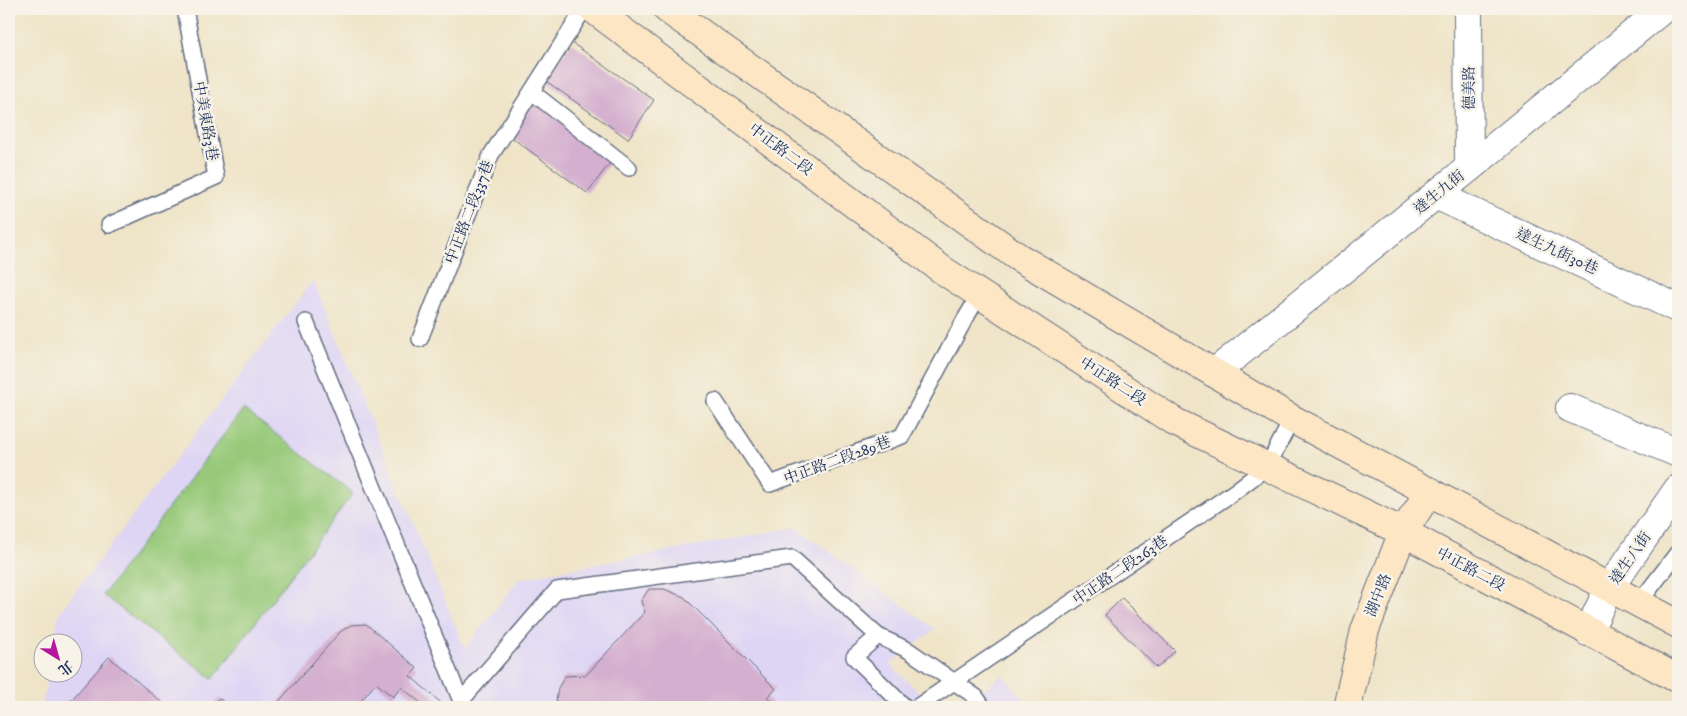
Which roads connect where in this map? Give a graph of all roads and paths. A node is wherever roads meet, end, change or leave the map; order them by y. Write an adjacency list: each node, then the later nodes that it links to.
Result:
1 (185, 9): 11 (lane, 中美東路3巷)
2 (584, 9): 7 (lane, 中正路二段337巷)
3 (593, 9): 12 (main road, 中正路二段)
4 (667, 9): 16 (main road)
5 (1468, 9): 9 (street, 德美路)
6 (1663, 9): 9 (street, 達生九街)
7 (532, 92): 8 (lane); 15 (lane, 中正路二段337巷)
8 (629, 168)
9 (1469, 168): 10 (street, 達生九街)
10 (1436, 195): 13 (street, 達生九街30巷); 16 (street, 達生九街)
11 (109, 225)
12 (980, 294): 17 (lane, 中正路二段289巷); 21 (main road, 中正路二段)
13 (1677, 308)
14 (306, 322): 30 (lane)
15 (420, 339)
16 (1214, 373): 19 (main road)
17 (715, 401)
18 (1570, 408): 20 (street)
19 (1292, 419): 21 (lane, 中正路二段263巷); 23 (main road)
20 (1678, 453)
21 (1267, 467): 24 (main road, 中正路二段); 32 (lane, 中正路二段263巷)
22 (1678, 488): 26 (street, 達生八街)
23 (1430, 491): 24 (main road, 湖中路); 26 (main road)
24 (1404, 532): 29 (main road, 中正路二段); 36 (main road, 湖中路)
25 (1678, 552): 27 (lane)
26 (1609, 588): 27 (main road); 29 (street, 達生八街)
27 (1639, 603): 28 (main road)
28 (1678, 624)
29 (1588, 632): 31 (main road, 中正路二段)
30 (878, 636): 32 (lane); 34 (lane)
31 (1678, 679)
32 (955, 682): 33 (lane, 中正路二段263巷); 35 (lane)
33 (922, 704)
34 (905, 707)
35 (983, 707)
36 (1347, 707)

